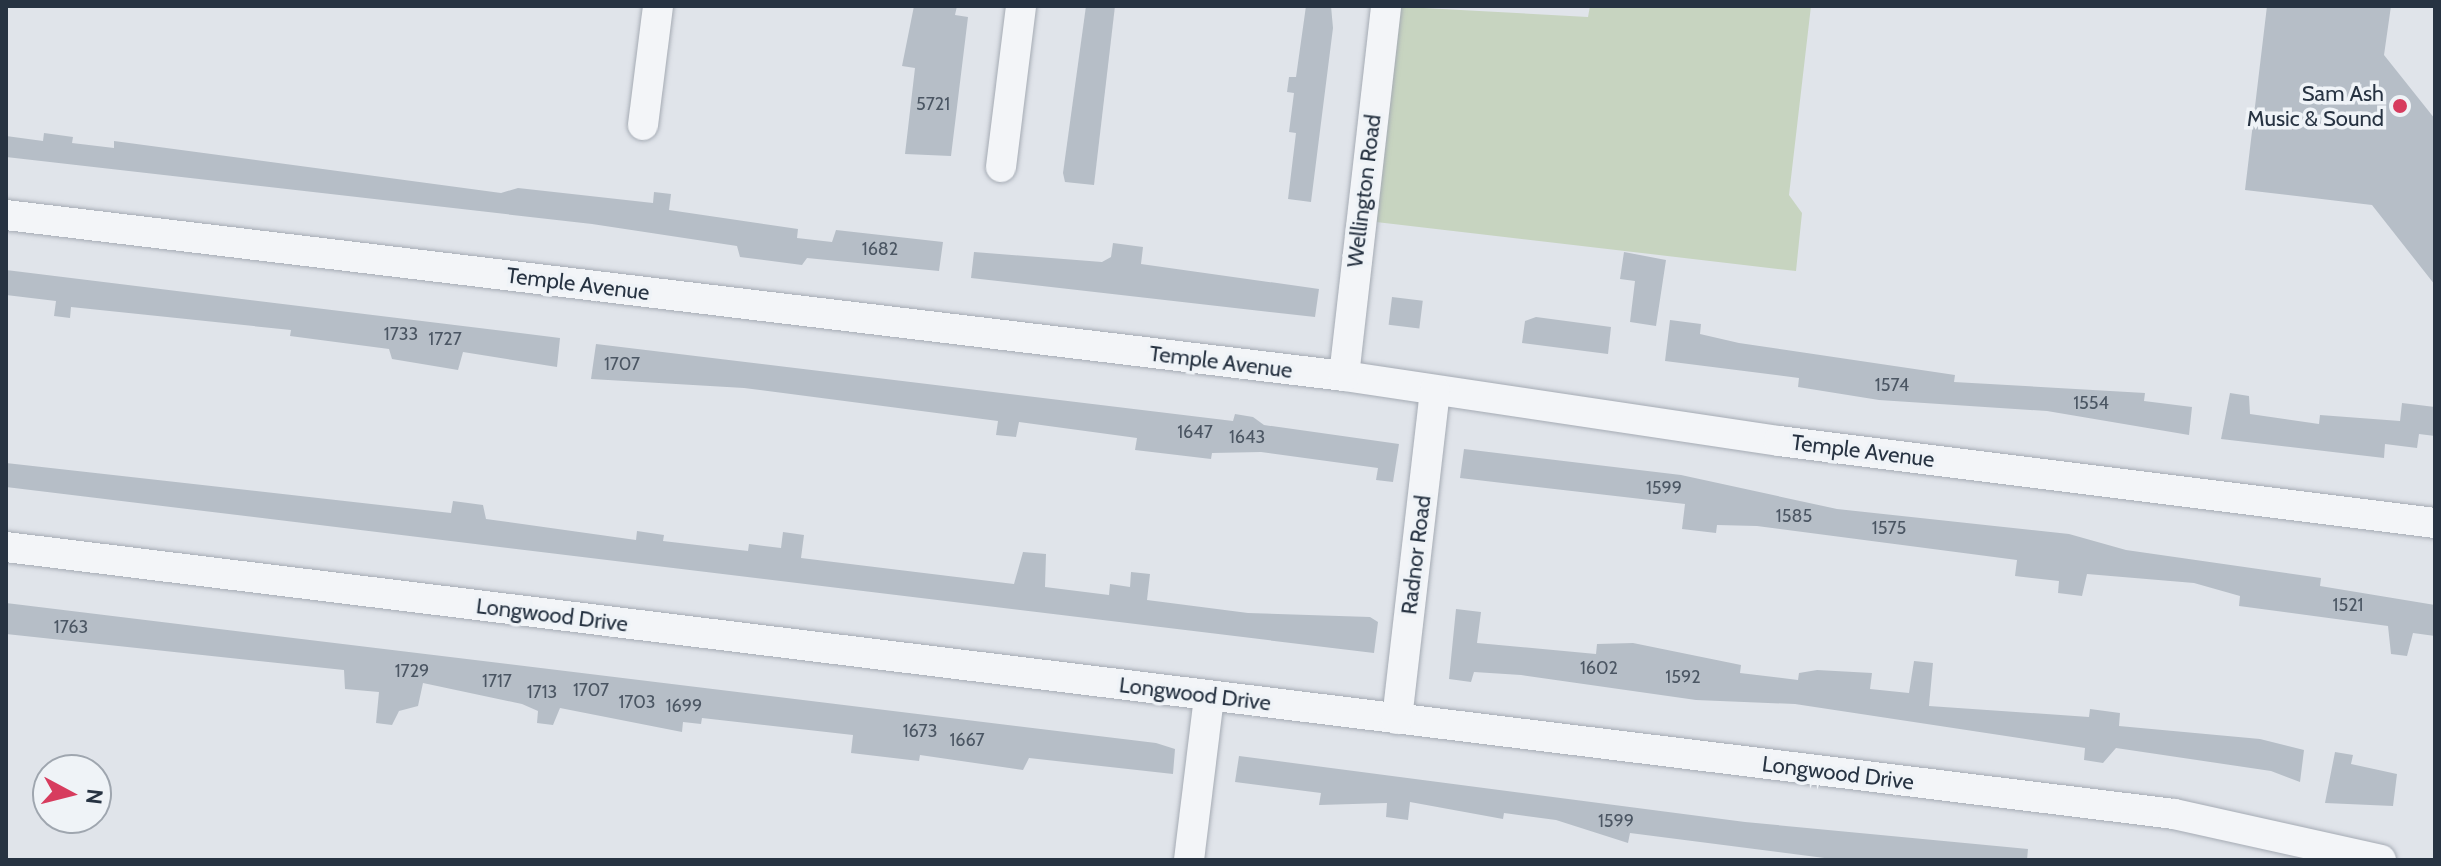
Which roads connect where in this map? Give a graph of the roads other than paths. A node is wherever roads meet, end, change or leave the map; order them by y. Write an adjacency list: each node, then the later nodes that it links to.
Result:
1 (658, 6): 4 (street)
2 (1021, 6): 5 (street)
3 (1386, 6): 7 (street, Wellington Road)
4 (643, 125)
5 (1001, 167)
6 (6, 215): 7 (street, Temple Avenue)
7 (1344, 376): 8 (street, Temple Avenue)
8 (1435, 391): 9 (street, Temple Avenue); 12 (street, Radnor Road)
9 (2435, 523)
10 (6, 547): 11 (street, Longwood Drive)
11 (1209, 696): 12 (street, Longwood Drive); 13 (street)
12 (1397, 719): 14 (street, Longwood Drive)
13 (1189, 860)
14 (2381, 860)

